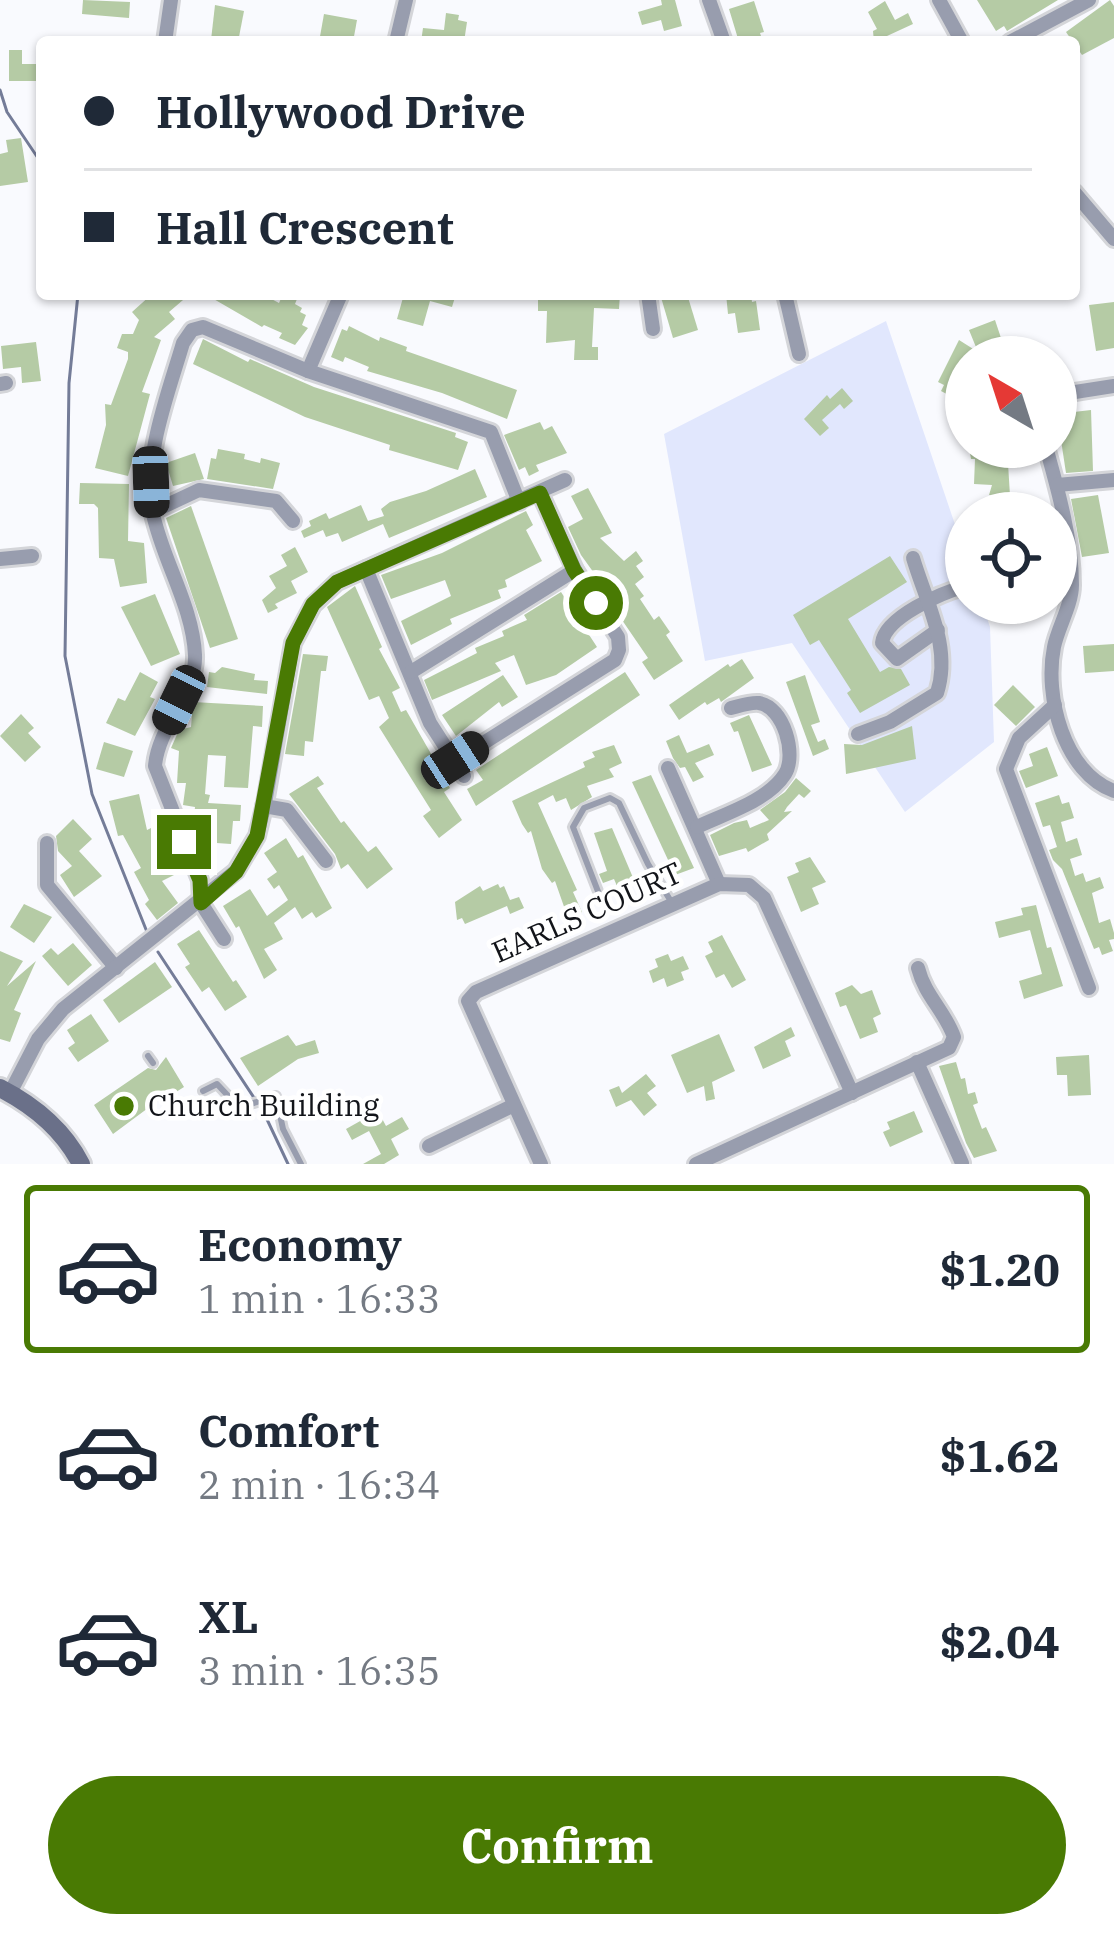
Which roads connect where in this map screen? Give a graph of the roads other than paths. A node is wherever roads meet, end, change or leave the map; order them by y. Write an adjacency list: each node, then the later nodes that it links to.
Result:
1 (171, 0): 6 (street)
2 (406, 0): 7 (street)
3 (709, 0): 8 (street)
4 (939, 0): 9 (street)
5 (1088, 0): 10 (street)
6 (167, 36)
7 (397, 36)
8 (722, 36)
9 (959, 36)
10 (1021, 36)
11 (1080, 199): 12 (street)
12 (1114, 239)
13 (338, 300): 18 (street)
14 (648, 300): 16 (street)
15 (786, 300): 17 (street)
16 (653, 329)
17 (799, 353)
18 (308, 371): 27 (street); 28 (street)
19 (1114, 386): 20 (street)
20 (1077, 392)
21 (1052, 468): 24 (street)
22 (1114, 479): 24 (street)
23 (565, 480): 26 (street)
24 (1057, 485): 25 (street)
25 (1057, 492)
26 (540, 493): 27 (street); 34 (street)
27 (519, 502): 33 (street)
28 (152, 512): 29 (street); 53 (street)
29 (292, 521)
30 (32, 556): 32 (street)
31 (914, 558): 36 (street)
32 (0, 559)
33 (366, 569): 39 (street); 47 (street)
34 (574, 570): 39 (street); 43 (street)
35 (945, 594): 36 (street)
36 (926, 602): 38 (street); 38 (street)
37 (1062, 624): 40 (street)
38 (938, 631): 42 (street)
39 (411, 672): 43 (street)
40 (1054, 705): 46 (street); 58 (street)
41 (731, 708): 48 (street)
42 (858, 734)
43 (455, 760): 45 (street)
44 (668, 768): 48 (street)
45 (464, 776)
46 (1114, 791)
47 (265, 806): 50 (street); 53 (street)
48 (697, 827): 51 (street)
49 (47, 844): 56 (street)
50 (326, 861)
51 (719, 884): 54 (street, EARLS COURT); 62 (street, EARLS COURT)
52 (599, 894): 54 (lane)
53 (201, 903): 55 (street); 56 (street)
54 (674, 906): 63 (street, EARLS COURT)
55 (224, 939)
56 (116, 968): 60 (street)
57 (918, 968): 59 (street)
58 (1089, 988)
59 (917, 1063): 62 (street); 65 (street)
60 (5, 1091): 66 (main road)
61 (203, 1091): 67 (lane)
62 (852, 1093): 69 (street)
63 (514, 1105): 64 (street); 68 (street, EARLS COURT)
64 (429, 1146)
65 (962, 1163)
66 (81, 1164)
67 (301, 1164)
68 (541, 1164)
69 (697, 1164)

